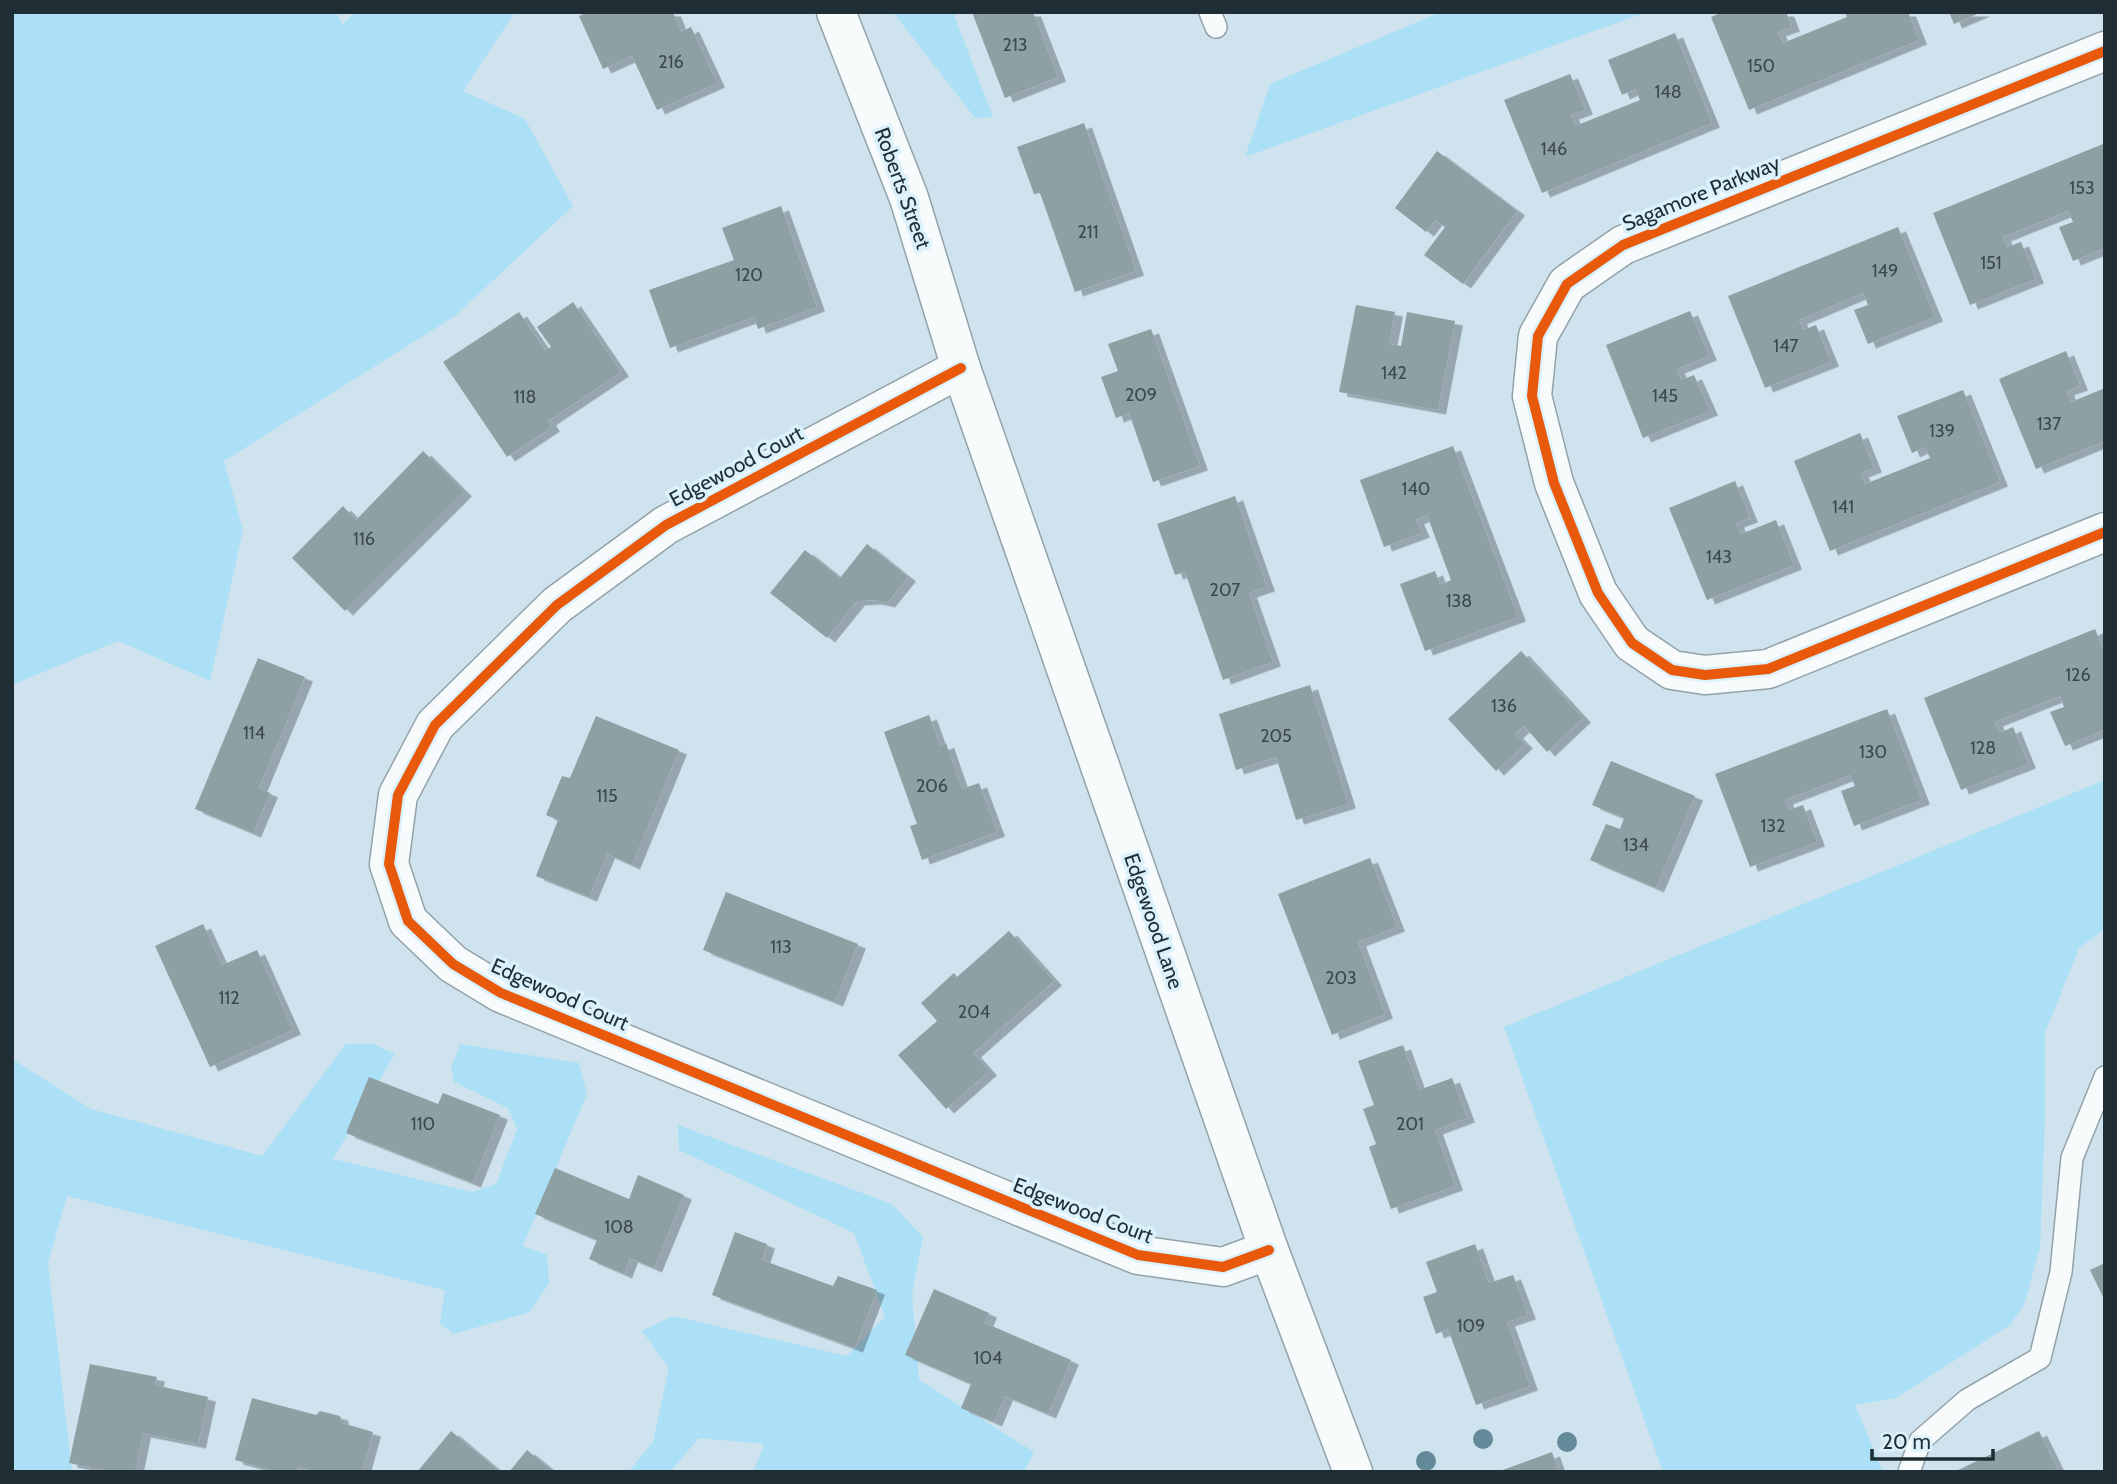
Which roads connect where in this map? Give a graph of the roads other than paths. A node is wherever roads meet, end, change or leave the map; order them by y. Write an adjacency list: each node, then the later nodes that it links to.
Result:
1 (836, 12): 3 (street, Roberts Street)
2 (2105, 51): 4 (street, Sagamore Parkway)
3 (961, 368): 6 (street, Edgewood Lane); 6 (street, Edgewood Court)
4 (2105, 533)
5 (2105, 1077): 8 (lane)
6 (1269, 1250): 7 (street, Edgewood Lane)
7 (1353, 1472)
8 (1909, 1472)

